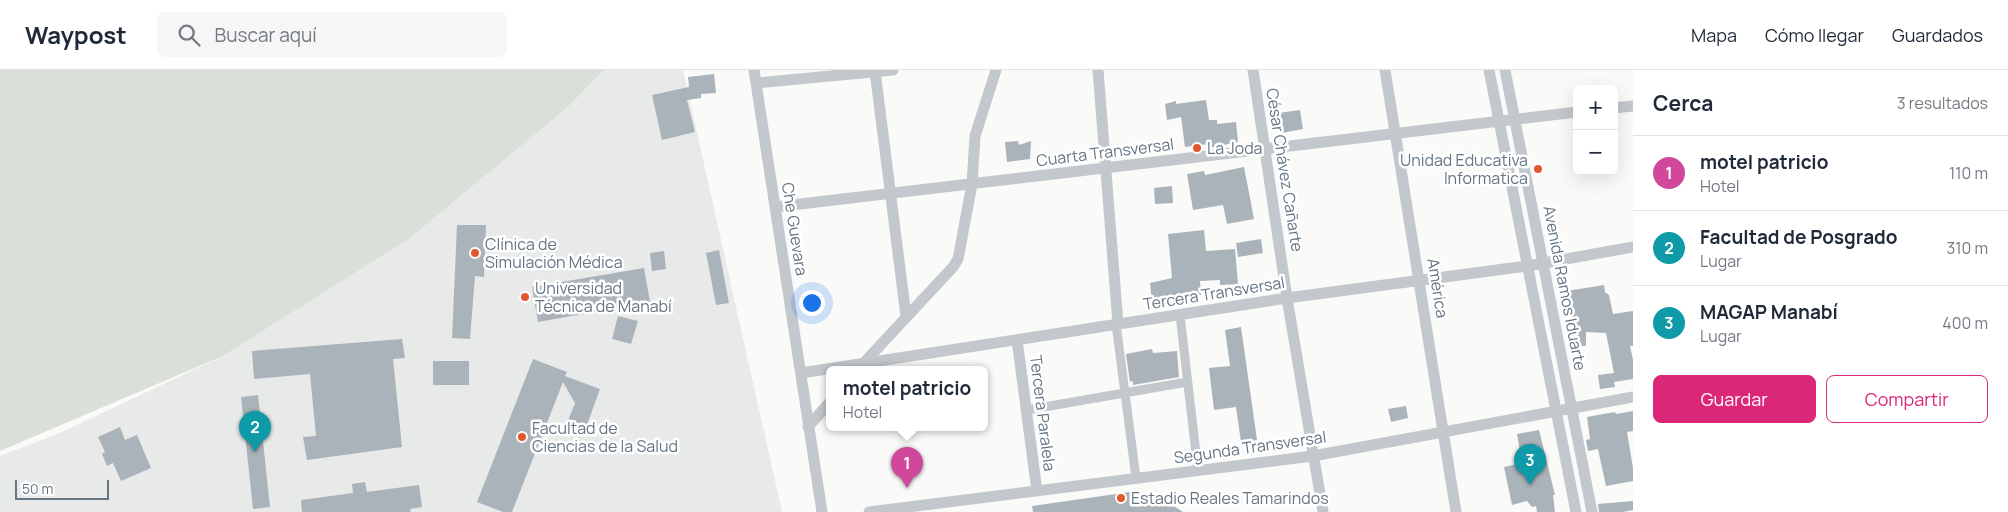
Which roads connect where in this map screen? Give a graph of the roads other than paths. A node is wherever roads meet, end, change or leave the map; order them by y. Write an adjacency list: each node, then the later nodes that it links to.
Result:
1 (754, 70): 10 (street, Che Guevara)
2 (893, 70): 9 (street)
3 (996, 70): 19 (street)
4 (1098, 70): 18 (street)
5 (1253, 70): 17 (street, César Chávez Cañarte)
6 (1386, 70): 16 (street, América)
7 (1488, 70): 15 (street, Avenida Ramos Iduarte)
8 (1505, 70): 14 (street, Avenida Ramos Iduarte)
9 (875, 71): 10 (street); 20 (street)
10 (756, 83): 21 (street, Che Guevara)
11 (1633, 106): 12 (street)
12 (1618, 108)
13 (1573, 113): 14 (street, Cuarta Transversal)
14 (1515, 120): 15 (street, Cuarta Transversal); 23 (street, Avenida Ramos Iduarte)
15 (1498, 122): 16 (street, Cuarta Transversal); 24 (street, Avenida Ramos Iduarte)
16 (1397, 134): 17 (street, Cuarta Transversal); 25 (street, América)
17 (1265, 149): 18 (street, Cuarta Transversal); 26 (street, César Chávez Cañarte)
18 (1106, 168): 19 (street, Cuarta Transversal); 29 (street)
19 (972, 184): 20 (street, Cuarta Transversal); 28 (street)
20 (892, 194): 21 (street, Cuarta Transversal); 28 (street)
21 (775, 208): 33 (street, Che Guevara)
22 (1633, 247): 23 (street, Tercera Transversal)
23 (1543, 263): 24 (street, Tercera Transversal); 38 (street, Avenida Ramos Iduarte)
24 (1526, 266): 25 (street, Tercera Transversal); 40 (street, Avenida Ramos Iduarte)
25 (1420, 281): 26 (street, Tercera Transversal); 42 (street, América)
26 (1287, 298): 27 (street, Tercera Transversal); 43 (street, César Chávez Cañarte)
27 (1180, 315): 29 (street, Tercera Transversal); 34 (street)
28 (906, 316): 31 (street)
29 (1117, 324): 30 (street, Tercera Transversal); 35 (street)
30 (1017, 340): 31 (street, Tercera Transversal); 39 (street, Tercera Paralela)
31 (861, 366)
32 (826, 370): 33 (street, Tercera Transversal)
33 (801, 373): 41 (street, Che Guevara)
34 (1187, 382): 35 (street); 44 (street)
35 (1124, 392): 39 (street); 45 (street)
36 (1633, 397): 38 (street, Segunda Transversal)
37 (826, 407): 41 (street)
38 (1572, 408): 40 (street, Segunda Transversal); 54 (street, Avenida Ramos Iduarte)
39 (1027, 410): 46 (street, Tercera Paralela)
40 (1556, 411): 42 (street, Segunda Transversal); 53 (street, Avenida Ramos Iduarte)
41 (808, 427): 48 (street, Che Guevara)
42 (1444, 432): 43 (street, Segunda Transversal); 52 (street, América)
43 (1313, 456): 44 (street, Segunda Transversal); 51 (street, César Chávez Cañarte)
44 (1198, 470): 45 (street, Segunda Transversal)
45 (1136, 478): 46 (street, Segunda Transversal)
46 (1037, 491): 47 (street, Segunda Transversal)
47 (924, 506): 49 (street, Segunda Transversal); 50 (street)
48 (822, 512)
49 (869, 512)
50 (910, 512)
51 (1323, 512)
52 (1456, 512)
53 (1576, 512)
54 (1592, 512)

